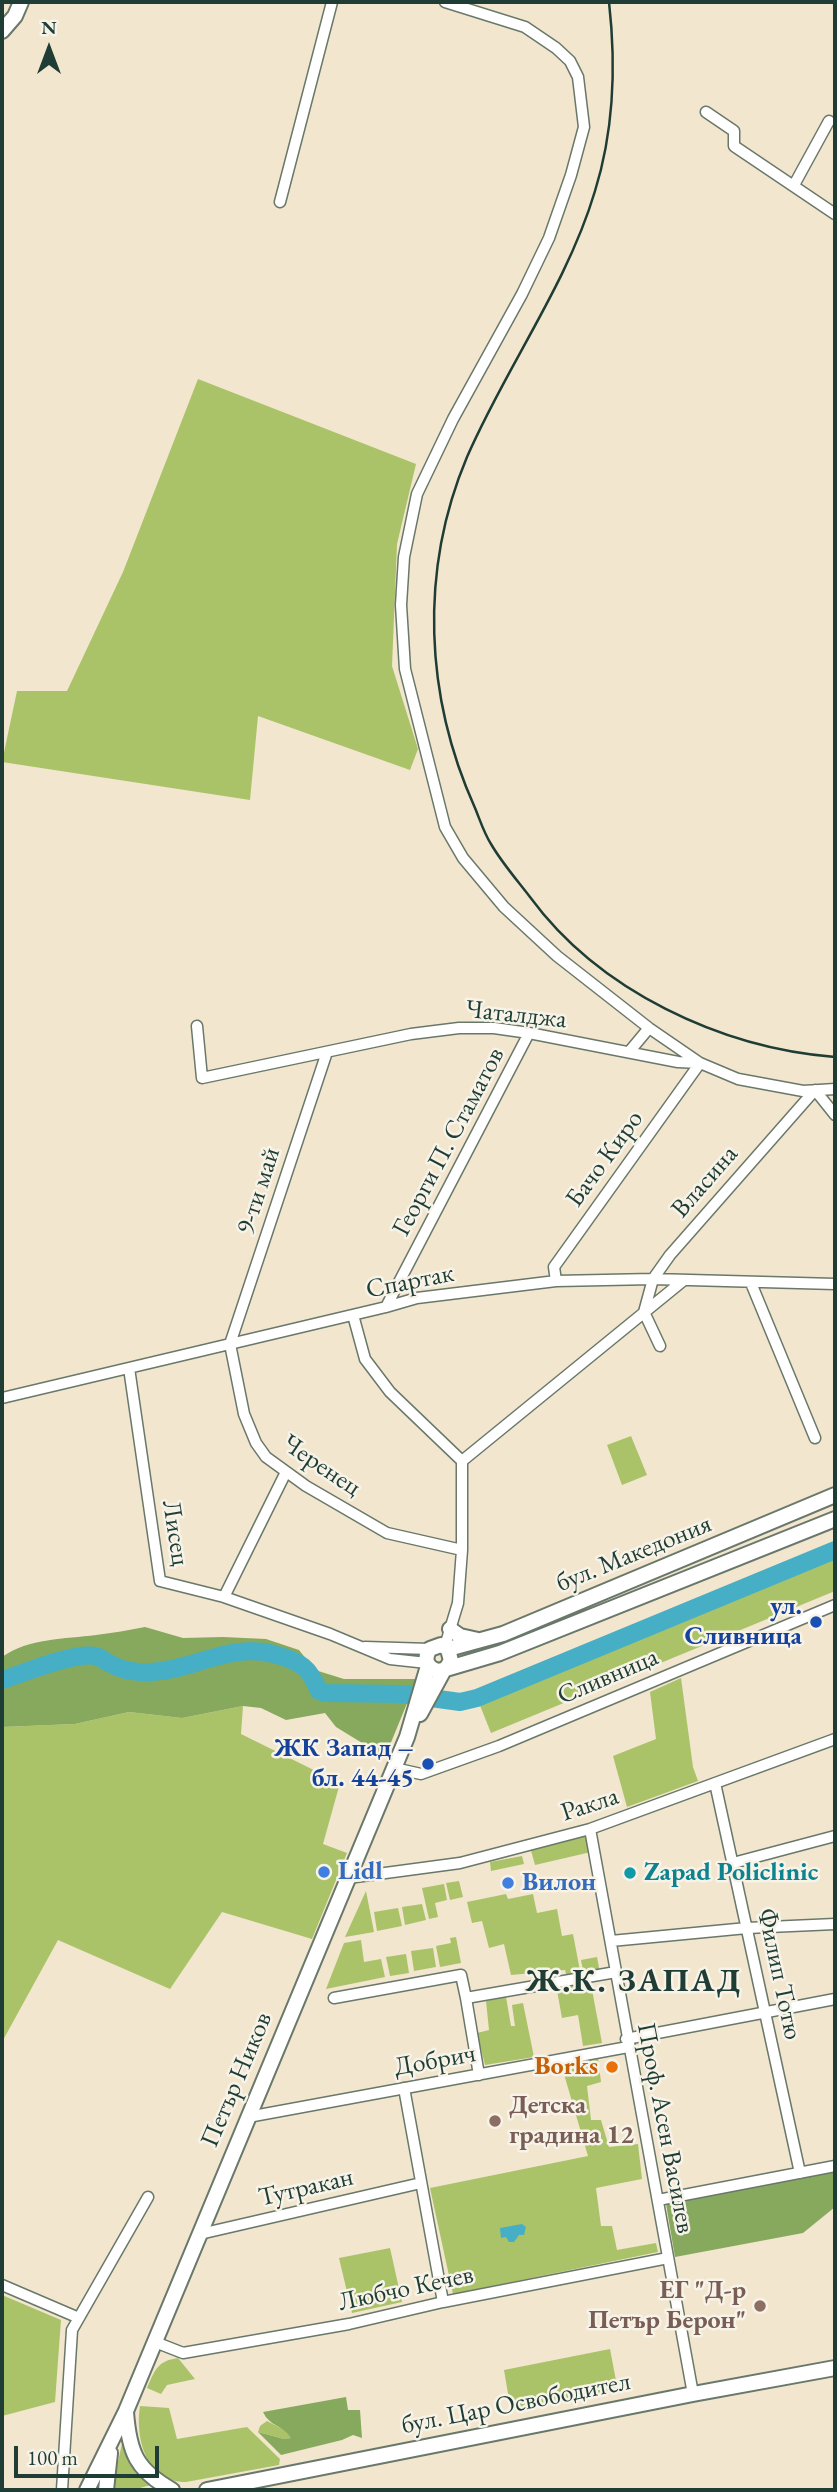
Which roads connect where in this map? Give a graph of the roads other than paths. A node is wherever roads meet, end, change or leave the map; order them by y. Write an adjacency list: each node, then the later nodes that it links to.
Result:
1 (21, 2): 4 (street)
2 (332, 2): 8 (street)
3 (445, 2): 11 (street)
4 (2, 31)
5 (706, 112): 7 (street)
6 (828, 121): 7 (street)
7 (794, 185): 9 (street)
8 (281, 202)
9 (835, 214)
10 (197, 1026): 13 (street, Чаталджа)
11 (649, 1028): 14 (street); 15 (street)
12 (529, 1033): 13 (street, Чаталджа); 14 (street, Чаталджа); 24 (street, Георги П. Стаматов)
13 (327, 1052): 27 (street, 9-ти май)
14 (629, 1052): 15 (street, Чаталджа)
15 (699, 1063): 16 (street, Чаталджа); 21 (street, Бачо Киро)
16 (815, 1090): 17 (street, Чаталджа); 18 (street); 19 (street, Власина)
17 (835, 1090)
18 (835, 1115)
19 (653, 1279): 20 (street, Спартак); 21 (street, Спартак); 25 (street, Власина)
20 (684, 1280): 22 (street, Спартак); 25 (street)
21 (556, 1282): 24 (street, Спартак)
22 (751, 1283): 23 (street, Спартак); 31 (street)
23 (835, 1284)
24 (386, 1307): 26 (street, Спартак)
25 (644, 1312): 28 (street); 32 (street)
26 (353, 1315): 27 (street, Спартак); 32 (street)
27 (230, 1344): 29 (street, Спартак); 33 (street, Черенец)
28 (660, 1346)
29 (129, 1368): 30 (street, Спартак); 37 (street, Лисец)
30 (2, 1398)
31 (815, 1438)
32 (462, 1461): 36 (street)
33 (286, 1472): 36 (street, Черенец); 37 (street)
34 (835, 1496): 40 (street, бул. Македония)
35 (835, 1519): 42 (street, бул. Македония)
36 (463, 1550): 39 (street)
37 (224, 1597): 41 (street, Лисец)
38 (835, 1605): 45 (street, Сливница)
39 (451, 1627): 40 (street); 41 (street)
40 (480, 1641): 41 (street, бул. Македония)
41 (435, 1653): 42 (street); 42 (street); 43 (street)
42 (445, 1669): 43 (street)
43 (428, 1688): 45 (street, Петър Ников)
44 (835, 1739): 46 (street, Ракла)
45 (394, 1768): 50 (street, Петър Ников)
46 (715, 1783): 47 (street, Ракла); 49 (street, Филип Тотю)
47 (590, 1829): 50 (street, Ракла); 53 (street, Проф. Асен Василев)
48 (835, 1836): 49 (street)
49 (733, 1863): 52 (street, Филип Тотю)
50 (348, 1878): 62 (street, Петър Ников)
51 (835, 1924): 52 (street)
52 (747, 1928): 53 (street); 58 (street, Филип Тотю)
53 (611, 1941): 54 (street, Проф. Асен Василев)
54 (616, 1972): 56 (street); 59 (street, Проф. Асен Василев)
55 (334, 1998): 56 (street)
56 (466, 1998): 60 (street)
57 (835, 1999): 58 (street, Добрич)
58 (766, 2012): 59 (street, Добрич); 64 (street, Филип Тотю)
59 (627, 2043): 60 (street, Добрич); 67 (street, Проф. Асен Василев)
60 (479, 2075): 61 (street, Добрич)
61 (404, 2088): 62 (street, Добрич); 65 (street)
62 (248, 2117): 68 (street, Петър Ников)
63 (835, 2166): 64 (street)
64 (800, 2173): 67 (street)
65 (421, 2183): 68 (street, Тутракан); 71 (street)
66 (148, 2197): 72 (street)
67 (658, 2200): 69 (street, Проф. Асен Василев)
68 (200, 2234): 73 (street, Петър Ников)
69 (668, 2258): 71 (street, Любчо Кечев); 75 (street, Проф. Асен Василев)
70 (2, 2285): 72 (street)
71 (443, 2302): 73 (street, Любчо Кечев)
72 (79, 2318): 79 (street)
73 (155, 2343): 76 (street, Петър Ников)
74 (835, 2368): 75 (street, бул. Цар Освободител)
75 (693, 2394): 78 (street, бул. Цар Освободител)
76 (126, 2411): 77 (street, Петър Ников); 83 (street)
77 (111, 2441): 80 (street, Петър Ников); 82 (street, Петър Ников)
78 (256, 2486): 84 (street, бул. Цар Освободител)
79 (62, 2490)
80 (89, 2490): 81 (street)
81 (99, 2490)
82 (106, 2490)
83 (172, 2490)
84 (208, 2490)

